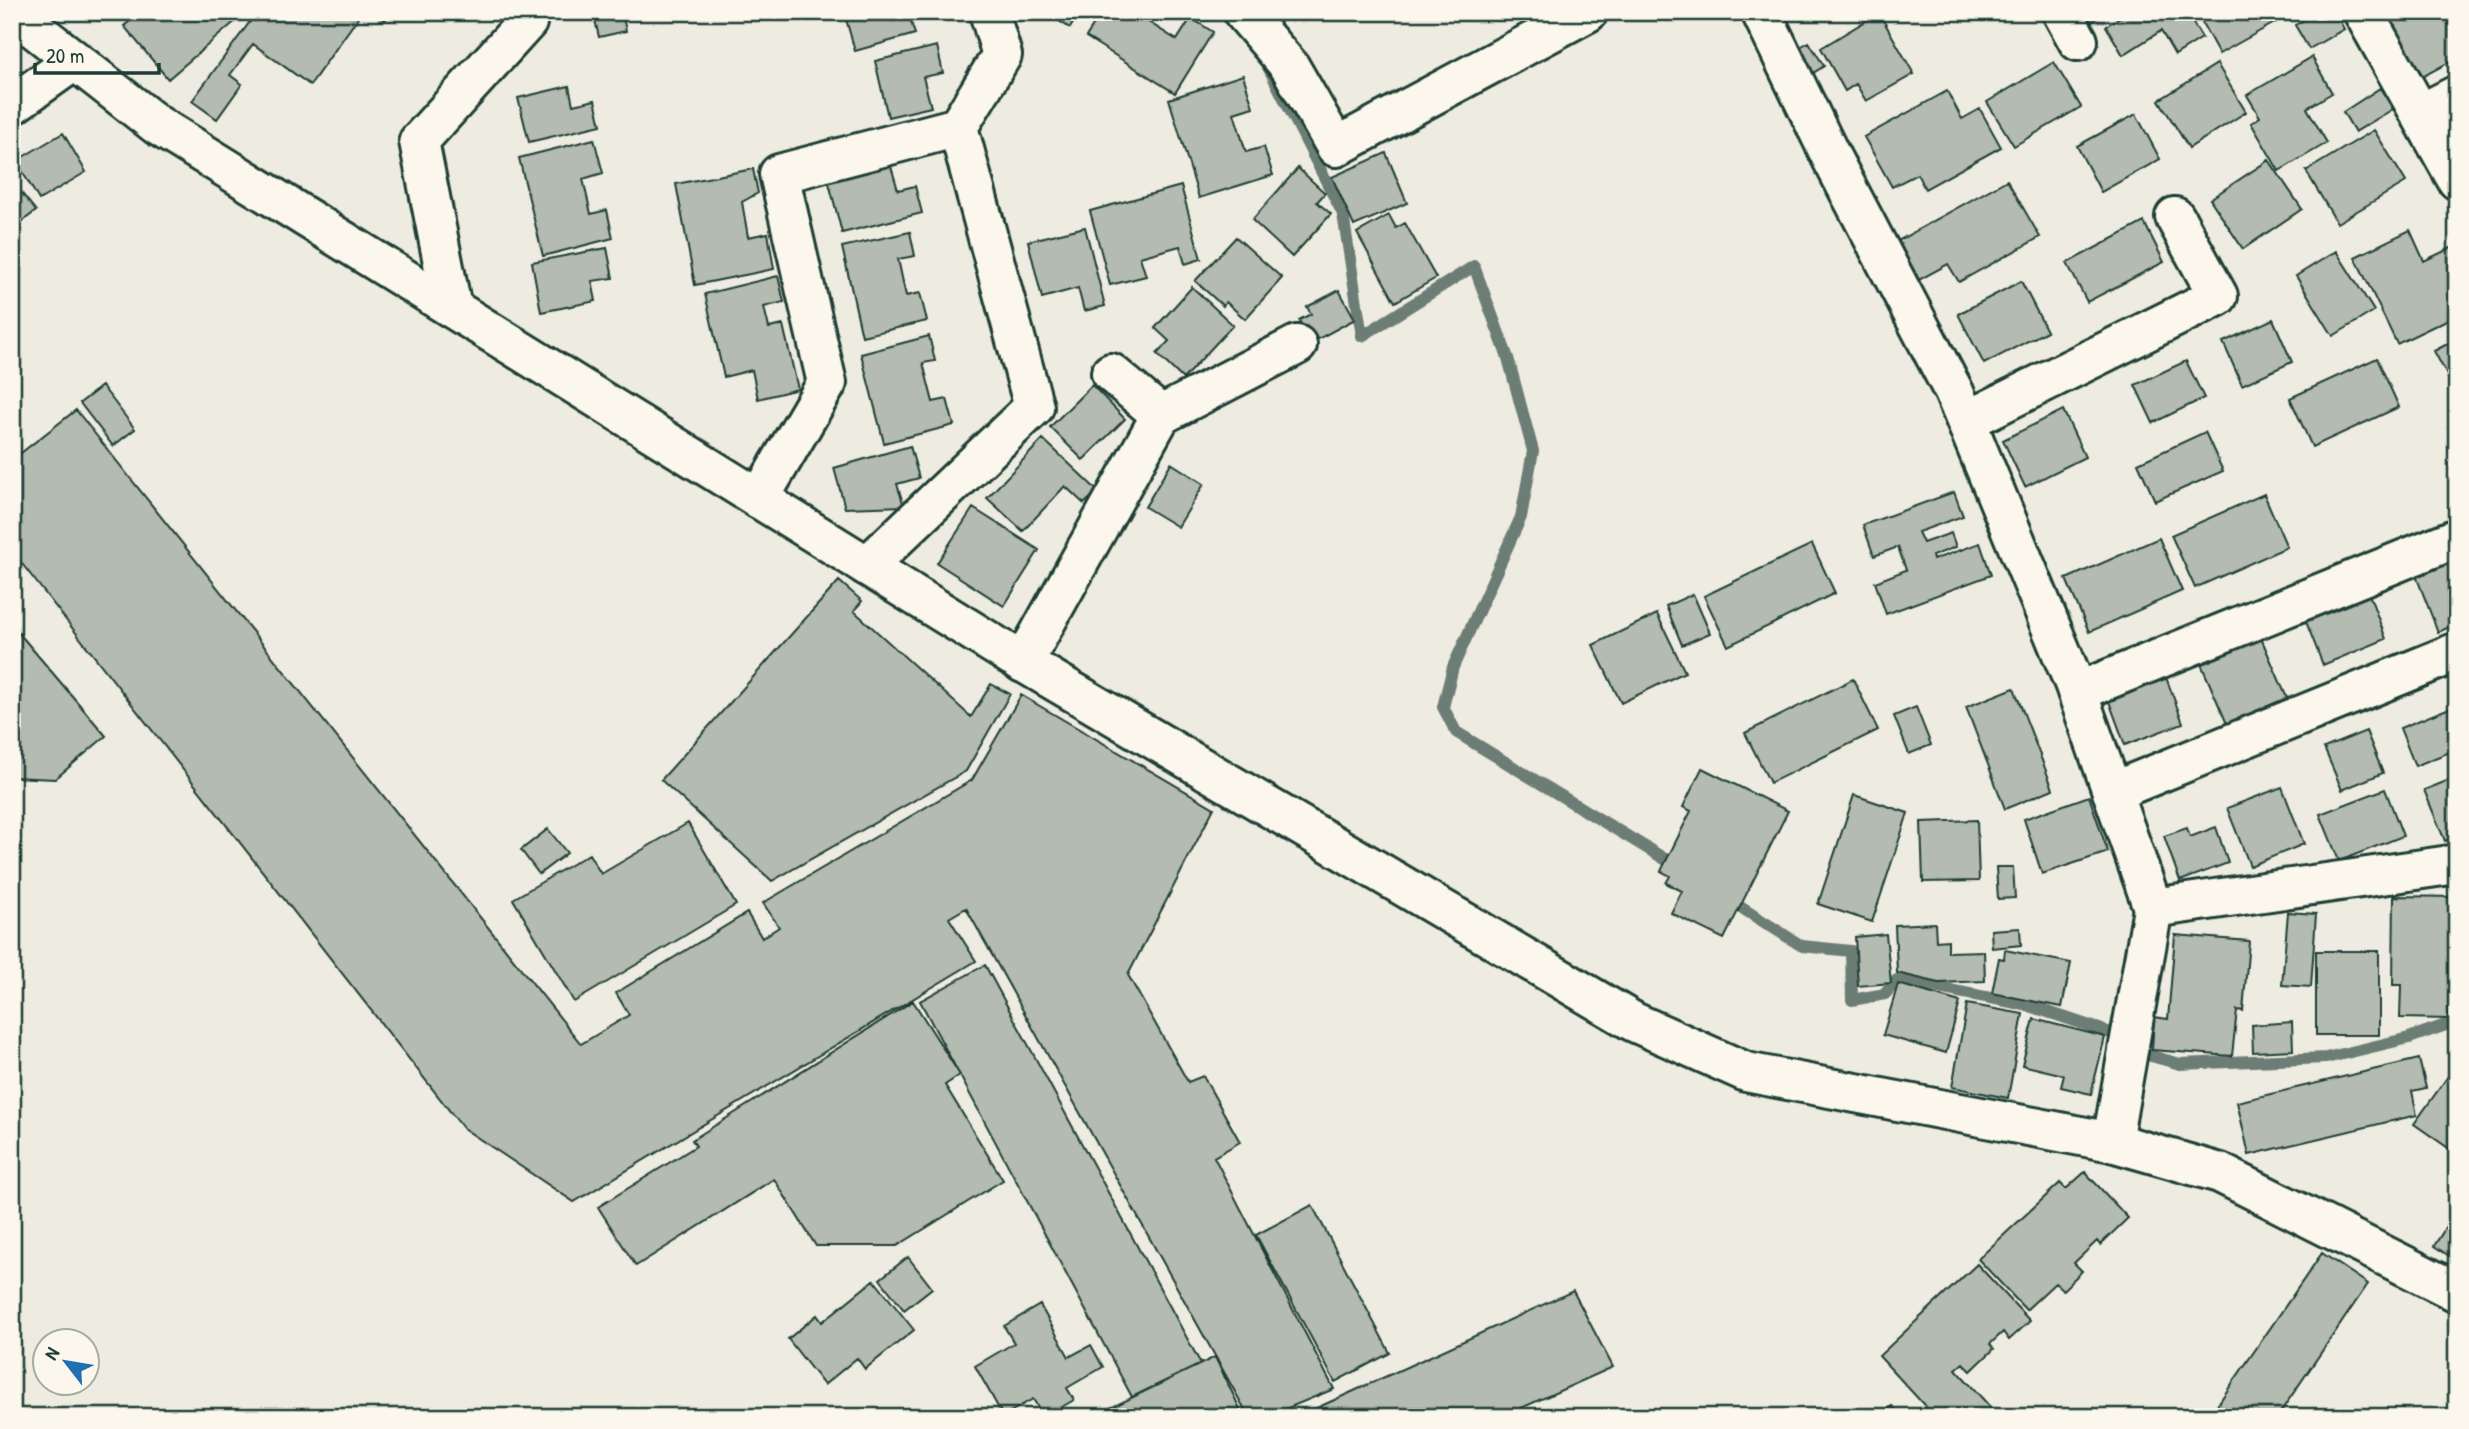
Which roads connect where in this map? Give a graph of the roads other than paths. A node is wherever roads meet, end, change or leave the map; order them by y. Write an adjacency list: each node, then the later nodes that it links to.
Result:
1 (13, 12): 8 (street)
2 (525, 12): 15 (street)
3 (989, 12): 12 (street)
4 (1243, 12): 5 (street)
5 (1588, 12)
6 (1761, 12): 19 (street)
7 (2364, 12): 11 (street)
8 (74, 61): 10 (street); 15 (street)
9 (2457, 95): 11 (street)
10 (12, 105)
11 (2420, 114): 13 (street)
12 (958, 127): 20 (street); 22 (street)
13 (2457, 180)
14 (2175, 217): 19 (street)
15 (452, 308): 20 (street)
16 (1297, 345): 18 (street)
17 (1111, 373): 18 (street)
18 (1161, 415): 24 (street)
19 (1966, 421): 25 (street)
20 (759, 499): 22 (street)
21 (2457, 538): 25 (street)
22 (867, 566): 24 (street)
23 (2457, 652): 26 (street)
24 (1023, 663): 29 (street)
25 (2077, 692): 26 (street)
26 (2112, 792): 28 (street)
27 (2457, 864): 28 (street)
28 (2153, 908): 29 (street)
29 (2112, 1142): 30 (street)
30 (2457, 1292)

